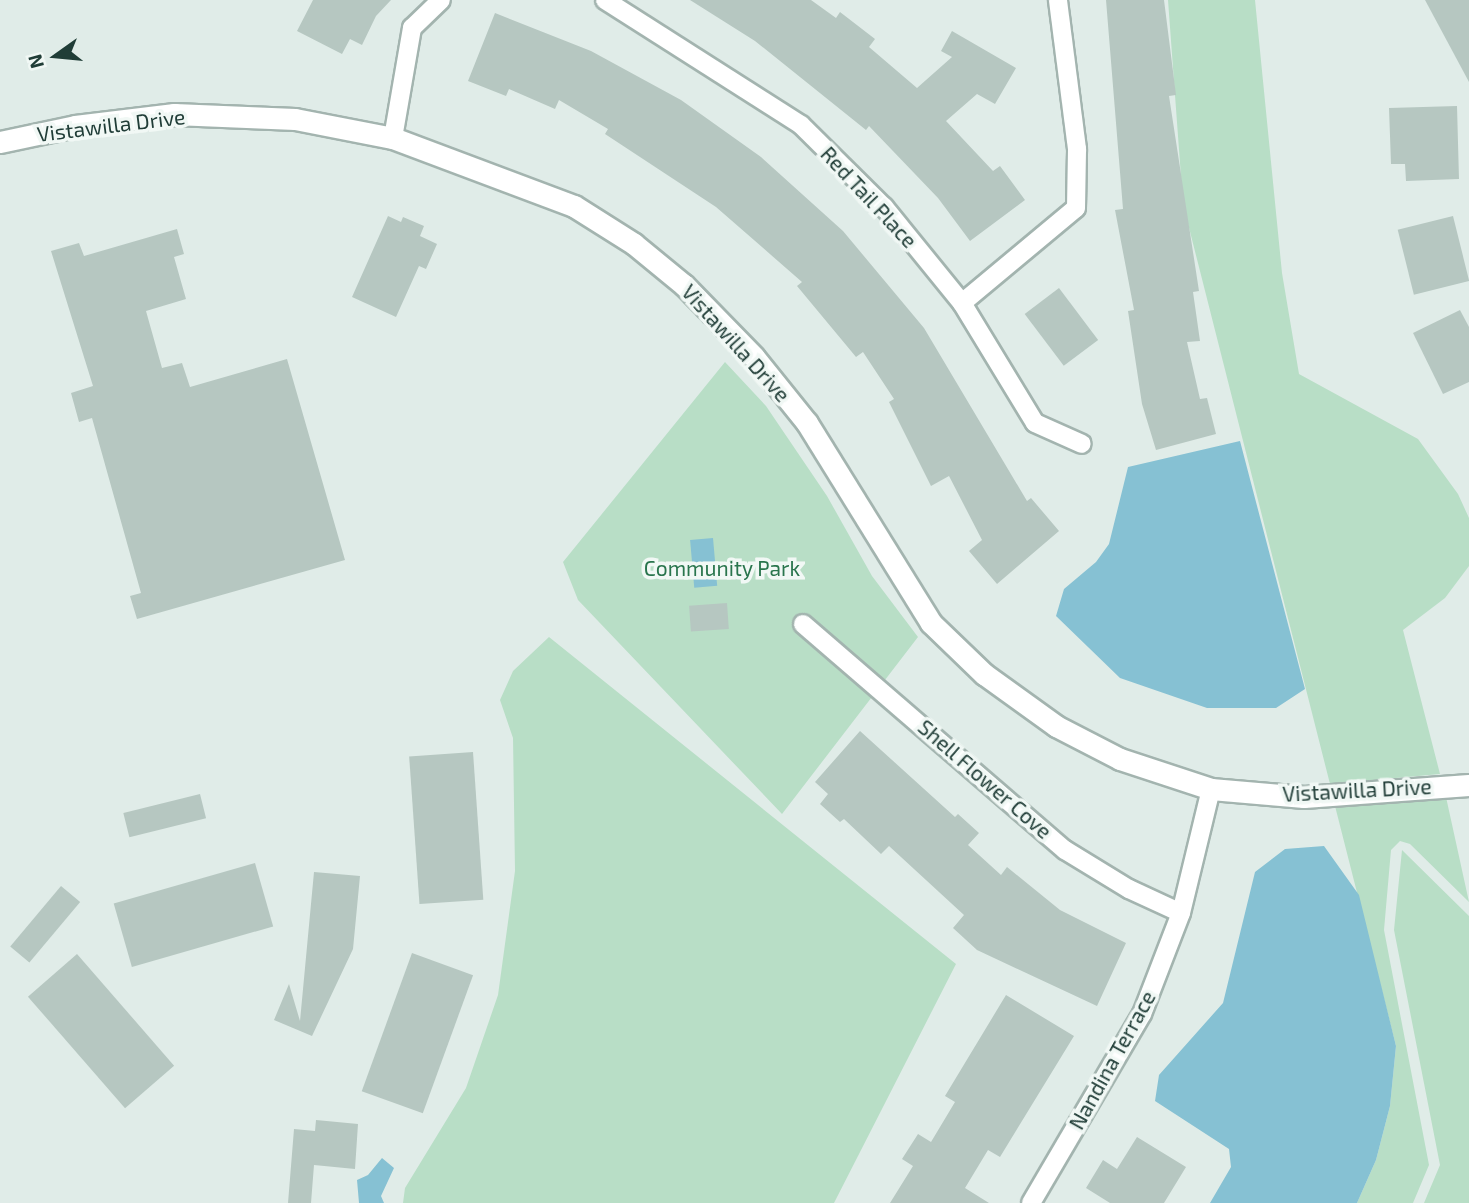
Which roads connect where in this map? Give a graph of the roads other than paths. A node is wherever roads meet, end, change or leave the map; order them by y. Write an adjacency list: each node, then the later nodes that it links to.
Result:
1 (441, 0): 4 (street)
2 (605, 0): 6 (street, Red Tail Place)
3 (1058, 0): 6 (street)
4 (393, 138): 5 (street, Vistawilla Drive); 10 (street, Vistawilla Drive)
5 (0, 142)
6 (962, 303): 7 (street, Red Tail Place)
7 (1082, 444)
8 (803, 624): 11 (street, Shell Flower Cove)
9 (1469, 785): 10 (street, Vistawilla Drive)
10 (1211, 789): 11 (street, Nandina Terrace)
11 (1181, 913): 12 (street, Nandina Terrace)
12 (1031, 1203)

